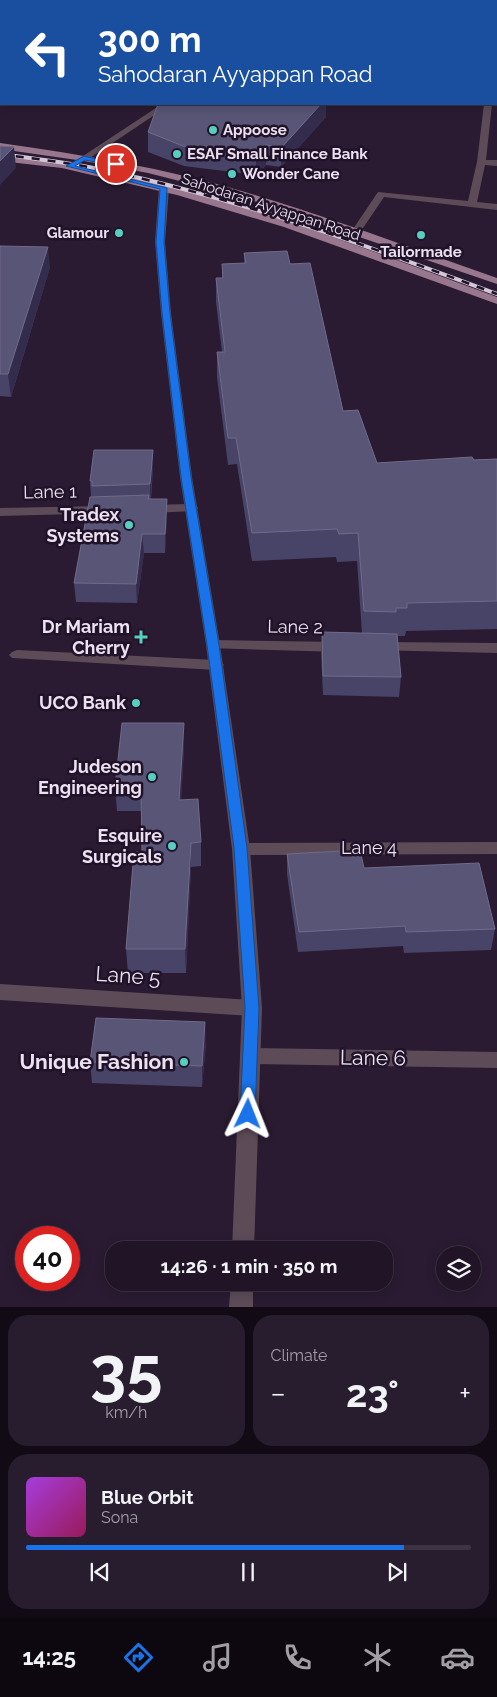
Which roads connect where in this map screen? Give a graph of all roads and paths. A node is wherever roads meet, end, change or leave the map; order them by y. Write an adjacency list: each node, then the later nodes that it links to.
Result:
1 (166, 105): 7 (street)
2 (488, 105): 4 (street)
3 (497, 119): 4 (street)
4 (486, 120): 8 (street)
5 (0, 146): 7 (main road, Sahodaran Ayyappan Road)
6 (0, 158): 10 (main road, Sahodaran Ayyappan Road)
7 (84, 158): 10 (main road); 14 (main road, Sahodaran Ayyappan Road)
8 (481, 162): 9 (street); 12 (street)
9 (497, 164)
10 (69, 166): 11 (main road, Sahodaran Ayyappan Road)
11 (164, 188): 16 (main road, Sahodaran Ayyappan Road); 17 (street)
12 (472, 204): 13 (street); 14 (street)
13 (497, 207)
14 (356, 232): 15 (main road, Sahodaran Ayyappan Road)
15 (497, 281)
16 (497, 301)
17 (191, 508): 18 (street, Lane 1); 19 (street)
18 (0, 512)
19 (213, 645): 20 (street, Lane 2); 22 (street)
20 (497, 648)
21 (17, 655): 22 (street)
22 (216, 665): 23 (street)
23 (240, 848): 24 (street, Lane 4); 26 (street)
24 (497, 848)
25 (0, 992): 26 (street, Lane 5)
26 (252, 1008): 27 (street)
27 (250, 1056): 28 (street, Lane 6); 29 (street)
28 (497, 1060)
29 (243, 1241)
30 (242, 1291): 31 (street)
31 (241, 1307)

